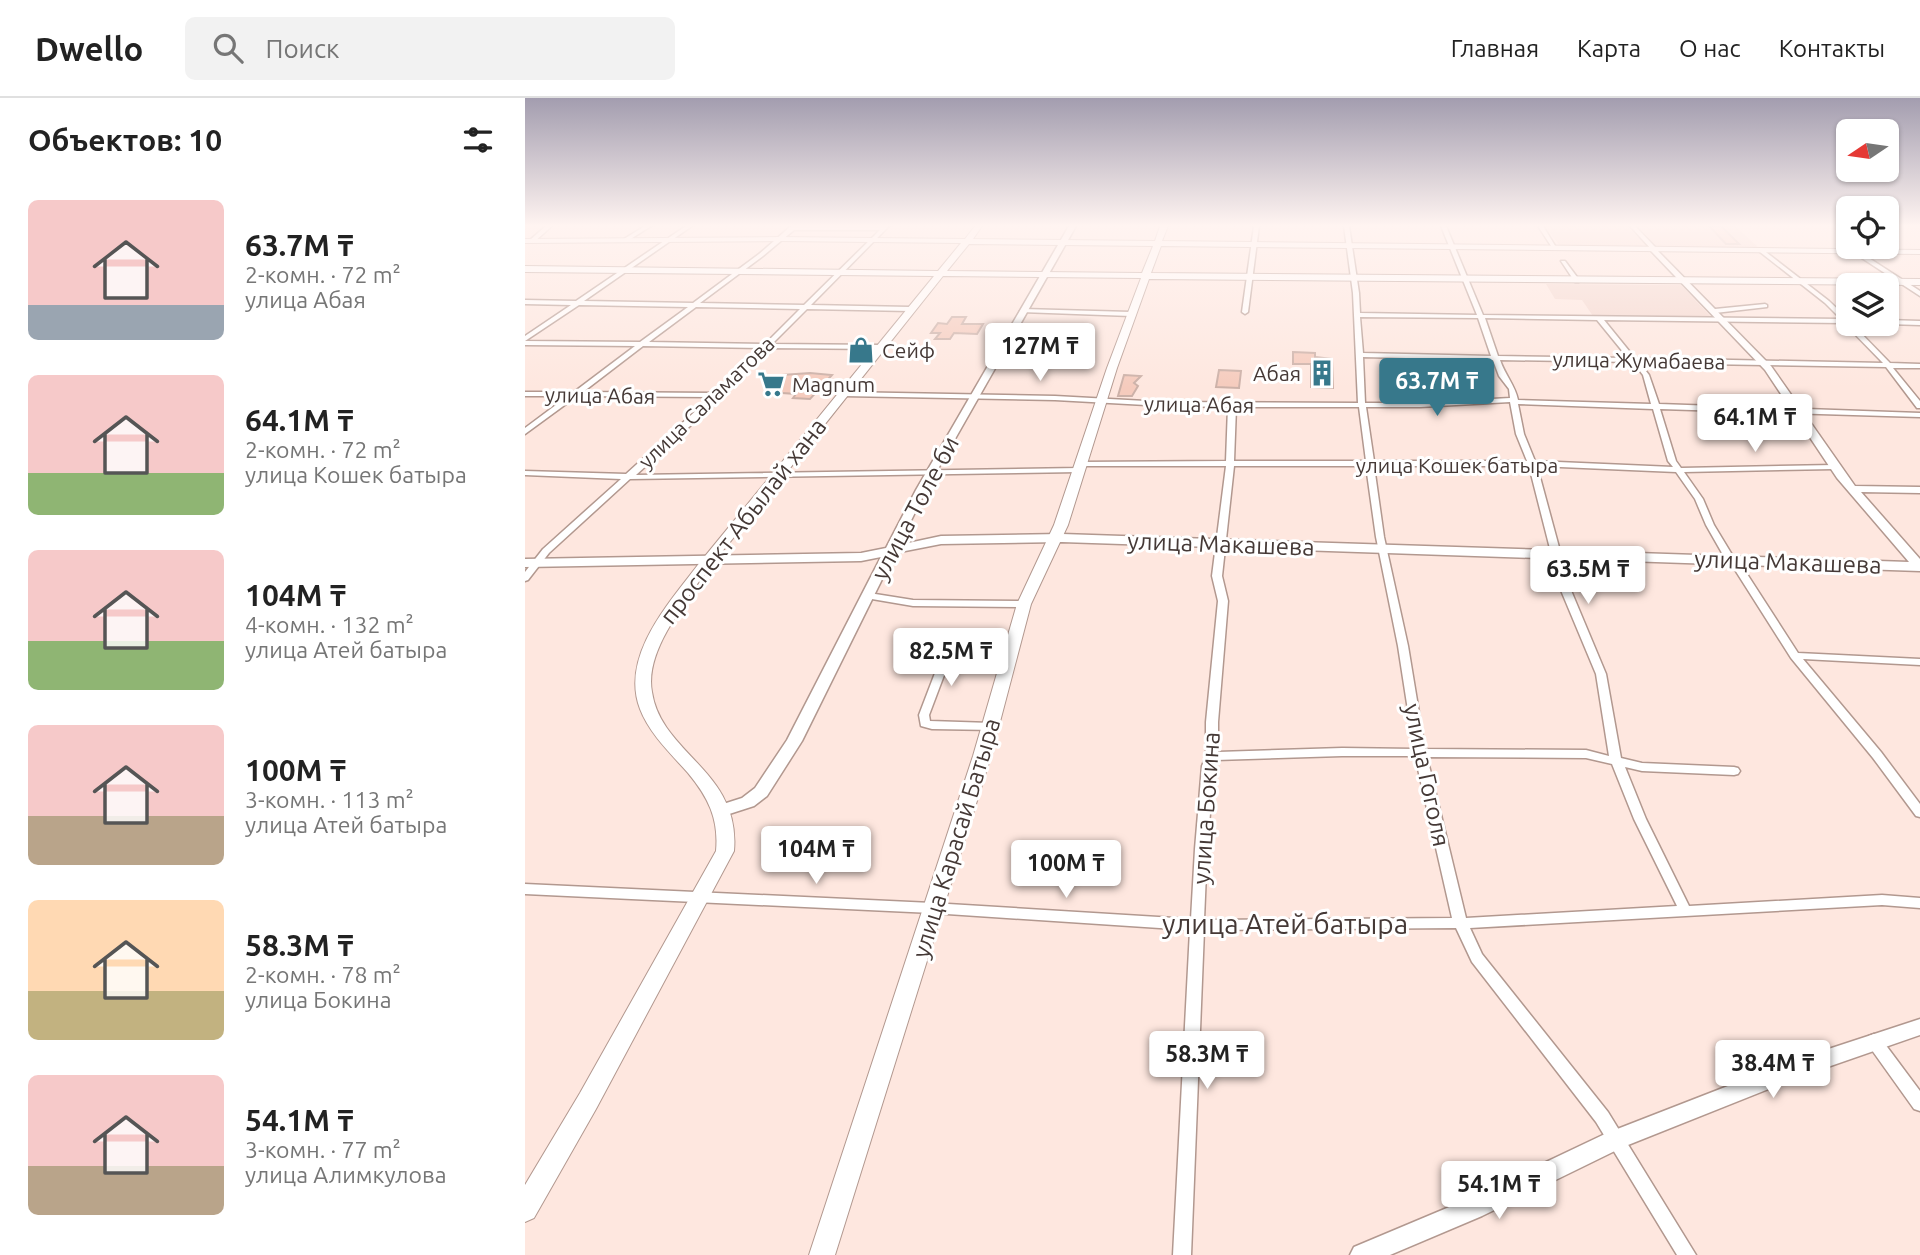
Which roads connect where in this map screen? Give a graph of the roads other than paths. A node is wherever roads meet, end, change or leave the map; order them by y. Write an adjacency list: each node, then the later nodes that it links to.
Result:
1 (612, 280): 20 (street)
2 (728, 280): 21 (street)
3 (831, 280): 23 (street, улица Саламатова)
4 (933, 280): 24 (main road, проспект Абылай хана)
5 (1040, 280): 25 (street, улица Толе би)
6 (1144, 280): 29 (main road, улица Карасай Батыра)
7 (1249, 280): 27 (street)
8 (1353, 280): 30 (street, улица Гоголя)
9 (1465, 280): 31 (street)
10 (1521, 280): 13 (main road)
11 (1798, 280): 15 (street)
12 (1900, 280): 16 (street)
13 (1577, 281): 14 (main road)
14 (1687, 282): 15 (main road); 26 (street)
15 (1801, 282): 16 (main road); 28 (street)
16 (1903, 282): 17 (main road); 18 (street)
17 (1920, 282)
18 (1920, 295)
19 (525, 302): 20 (street)
20 (577, 303): 21 (street); 38 (street)
21 (693, 306): 23 (street); 39 (street)
22 (1765, 306): 26 (street)
23 (803, 307): 24 (street); 40 (street, улица Саламатова)
24 (910, 309): 41 (main road, проспект Абылай хана)
25 (1023, 311): 29 (street); 52 (street, улица Толе би)
26 (1715, 311): 33 (street)
27 (1245, 312)
28 (1836, 312)
29 (1131, 314): 53 (main road, улица Карасай Батыра)
30 (1356, 315): 31 (street); 42 (street, улица Гоголя)
31 (1481, 317): 32 (street); 43 (street)
32 (1599, 318): 33 (street); 44 (street)
33 (1724, 320): 34 (street); 45 (street)
34 (1836, 322)
35 (1899, 322): 36 (street)
36 (1920, 323)
37 (1861, 336): 46 (street)
38 (525, 341): 39 (street)
39 (640, 345): 40 (street); 51 (street)
40 (765, 345): 41 (street); 50 (street, улица Саламатова)
41 (881, 347): 49 (main road, проспект Абылай хана)
42 (1359, 355): 43 (street, улица Жумабаева); 56 (street, улица Гоголя)
43 (1496, 358): 44 (street, улица Жумабаева); 54 (street)
44 (1633, 359): 45 (street, улица Жумабаева); 58 (street)
45 (1764, 363): 46 (street, улица Жумабаева); 59 (street)
46 (1888, 365): 47 (street, улица Жумабаева); 57 (street)
47 (1920, 366)
48 (525, 394): 51 (street, улица Абая)
49 (843, 394): 52 (street, улица Абая); 70 (main road, проспект Абылай хана)
50 (716, 395): 51 (street, улица Абая); 71 (street, улица Саламатова)
51 (572, 396): 61 (street)
52 (976, 396): 53 (street, улица Абая); 69 (street, улица Толе би)
53 (1101, 401): 55 (street, улица Абая); 65 (main road, улица Карасай Батыра)
54 (1513, 401): 56 (street, улица Абая); 58 (street, улица Абая); 63 (street)
55 (1232, 405): 56 (street, улица Абая); 64 (street, улица Бокина)
56 (1362, 405): 62 (street, улица Гоголя)
57 (1920, 406)
58 (1655, 407): 59 (street, улица Абая); 67 (street)
59 (1797, 412): 60 (street, улица Абая); 66 (street)
60 (1920, 415)
61 (525, 432)
62 (1370, 464): 63 (street, улица Кошек батыра); 64 (street, улица Кошек батыра); 76 (street, улица Гоголя)
63 (1532, 464): 67 (street, улица Кошек батыра); 78 (street)
64 (1230, 466): 65 (street, улица Кошек батыра); 75 (street, улица Бокина)
65 (1080, 467): 69 (street, улица Кошек батыра); 74 (main road, улица Карасай Батыра)
66 (1834, 467): 67 (street, улица Кошек батыра); 72 (street)
67 (1677, 470): 80 (street)
68 (525, 473): 71 (street, улица Кошек батыра)
69 (932, 473): 70 (street, улица Кошек батыра); 77 (street, улица Толе би)
70 (779, 474): 71 (street, улица Кошек батыра); 79 (main road, проспект Абылай хана)
71 (629, 477): 81 (street, улица Саламатова)
72 (1853, 489): 73 (street); 82 (street)
73 (1920, 490)
74 (1055, 539): 75 (street, улица Макашева); 77 (street, улица Макашева); 85 (main road, улица Карасай Батыра)
75 (1221, 544): 76 (street, улица Макашева); 91 (street, улица Бокина)
76 (1383, 549): 78 (street, улица Макашева); 90 (street, улица Гоголя)
77 (891, 550): 79 (street, улица Макашева); 84 (street, улица Толе би)
78 (1555, 554): 80 (street, улица Макашева); 92 (street)
79 (711, 560): 81 (street, улица Макашева); 94 (main road, проспект Абылай хана)
80 (1732, 560): 82 (street, улица Макашева); 87 (street)
81 (531, 563): 83 (street, улица Саламатова)
82 (1920, 566)
83 (525, 578)
84 (869, 596): 85 (street); 94 (street, улица Толе би)
85 (1024, 604): 86 (main road, улица Карасай Батыра)
86 (1009, 654): 89 (main road, улица Карасай Батыра); 89 (street)
87 (1795, 656): 88 (street); 95 (street)
88 (1920, 662)
89 (991, 727): 99 (main road, улица Карасай Батыра)
90 (1420, 752): 91 (street); 92 (street); 101 (street, улица Гоголя)
91 (1212, 756): 102 (street, улица Бокина)
92 (1616, 760): 93 (street); 100 (street)
93 (1734, 771)
94 (723, 810): 97 (main road, проспект Абылай хана)
95 (1920, 813)
96 (525, 888): 97 (street, улица Атей батыра)
97 (699, 899): 99 (street, улица Атей батыра); 107 (main road, проспект Абылай хана)
98 (1920, 903): 100 (street, улица Атей батыра)
99 (932, 908): 102 (street, улица Атей батыра); 108 (main road, улица Карасай Батыра)
100 (1686, 912): 101 (street, улица Атей батыра)
101 (1460, 922): 102 (street, улица Атей батыра); 106 (street, улица Гоголя)
102 (1198, 925): 109 (street, улица Бокина)
103 (1920, 1027): 104 (street)
104 (1874, 1041): 105 (street); 106 (street)
105 (1920, 1104)
106 (1615, 1140): 110 (street); 111 (street, улица Гоголя)
107 (525, 1209)
108 (822, 1255)
109 (1182, 1255)
110 (1362, 1255)
111 (1687, 1255)

